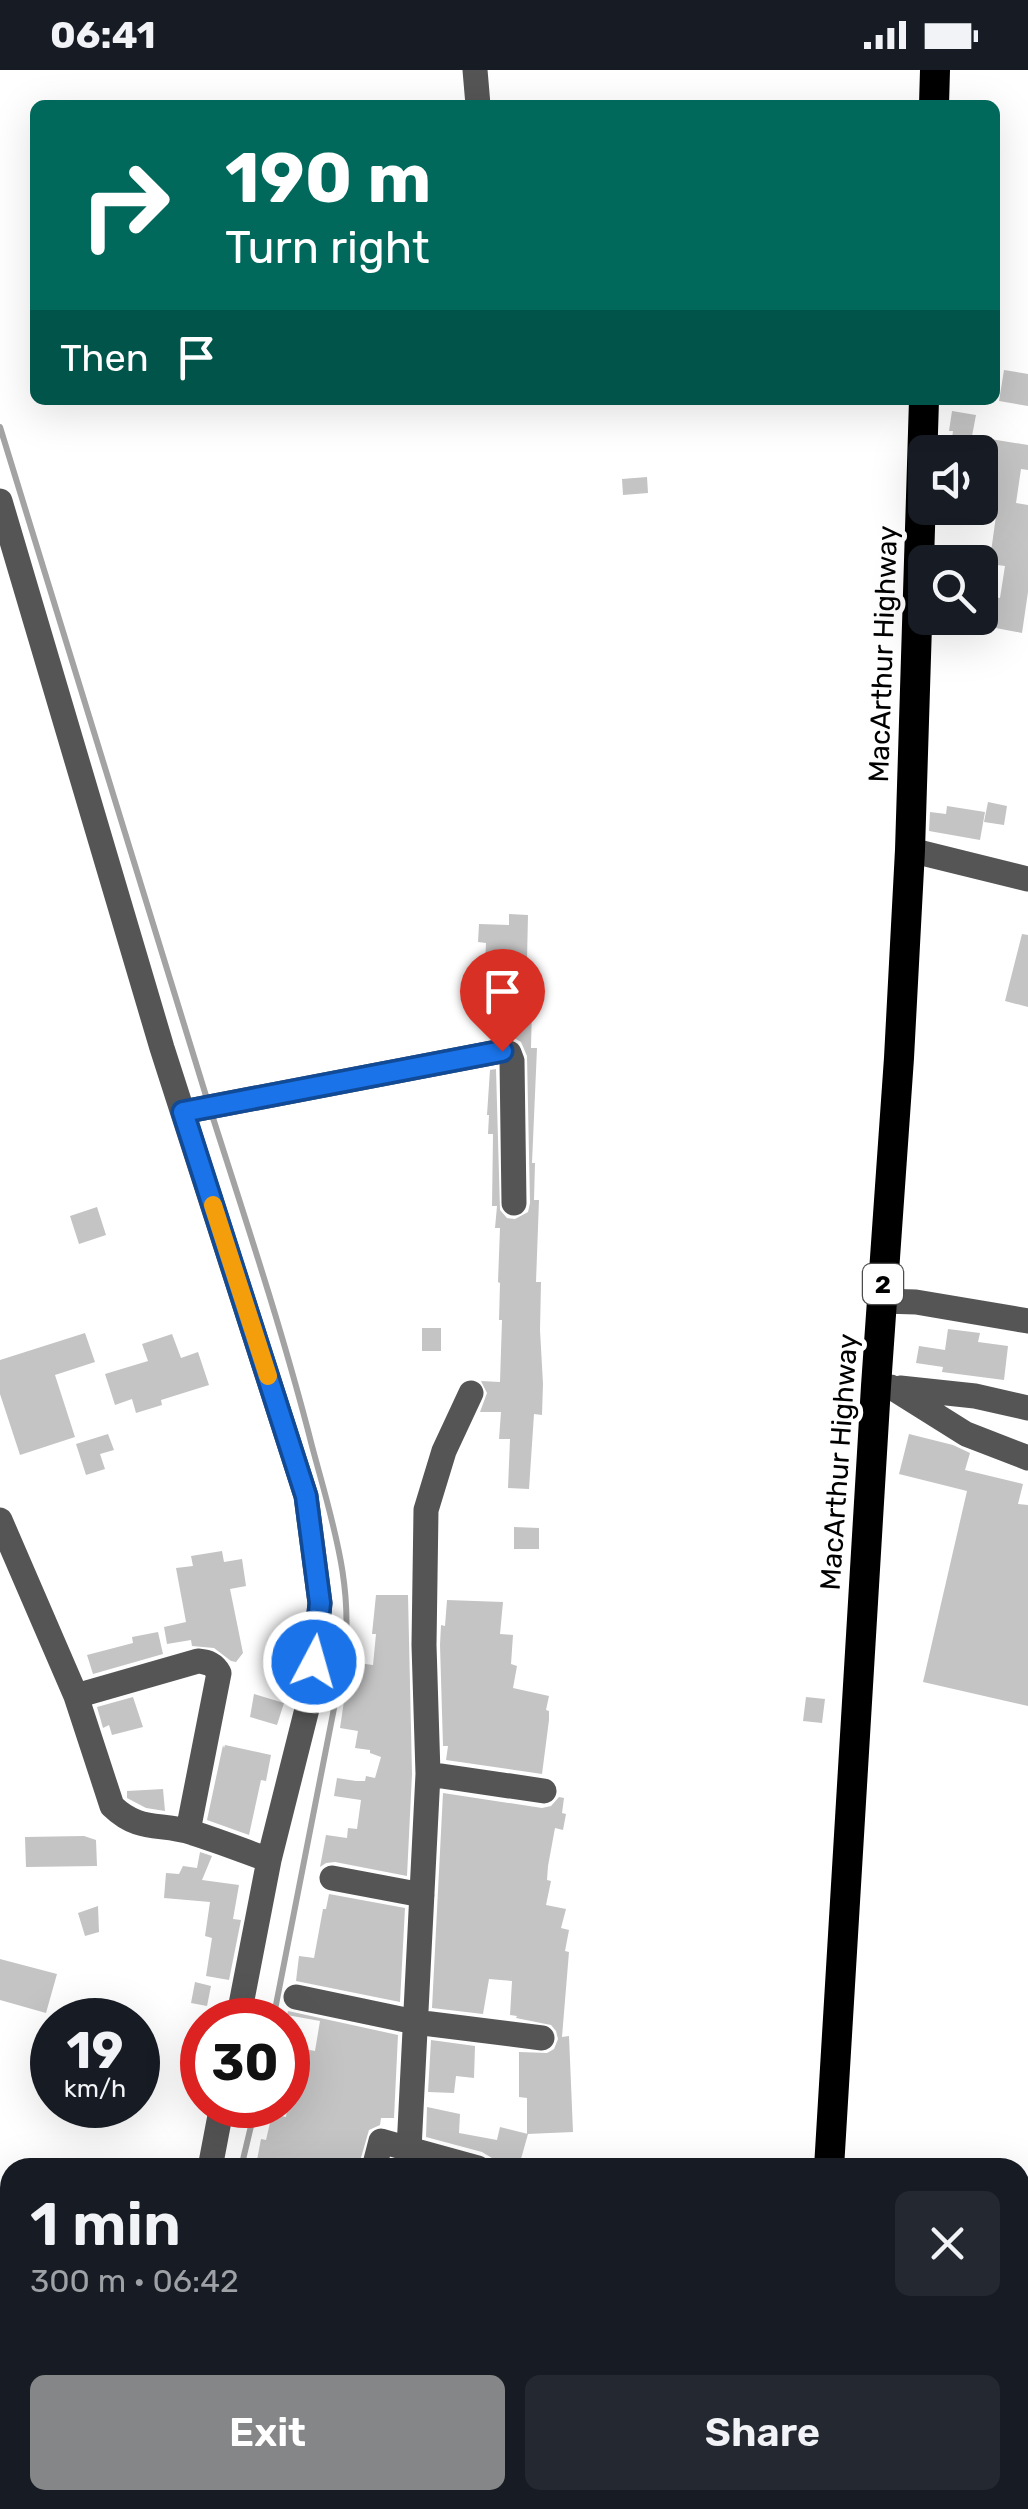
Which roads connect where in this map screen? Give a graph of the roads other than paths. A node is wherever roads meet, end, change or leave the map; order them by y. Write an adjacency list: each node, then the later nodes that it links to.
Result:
1 (475, 70): 3 (street)
2 (935, 70): 4 (highway)
3 (478, 100)
4 (934, 100)
5 (924, 405): 7 (highway, MacArthur Highway / 2)
6 (0, 501): 9 (street)
7 (910, 850): 8 (street); 11 (highway, MacArthur Highway / 2)
8 (1028, 879)
9 (183, 1112): 10 (street); 22 (street)
10 (514, 1203)
11 (882, 1301): 12 (street); 13 (highway, MacArthur Highway / 2)
12 (1028, 1321)
13 (883, 1386): 15 (street); 16 (street); 34 (highway, MacArthur Highway / 2)
14 (471, 1393): 19 (street)
15 (1028, 1408)
16 (1028, 1458)
17 (0, 1520): 18 (street)
18 (76, 1696): 21 (street); 21 (street)
19 (428, 1774): 20 (street); 24 (street)
20 (544, 1792)
21 (188, 1831): 22 (street)
22 (269, 1860): 25 (street)
23 (332, 1878): 24 (street)
24 (422, 1895): 27 (street)
25 (242, 1998)
26 (310, 2001): 27 (street)
27 (414, 2022): 28 (street); 30 (street)
28 (542, 2038)
29 (218, 2128): 31 (street)
30 (410, 2149): 32 (street); 33 (street)
31 (212, 2158)
32 (377, 2158)
33 (442, 2158)
34 (830, 2158)

